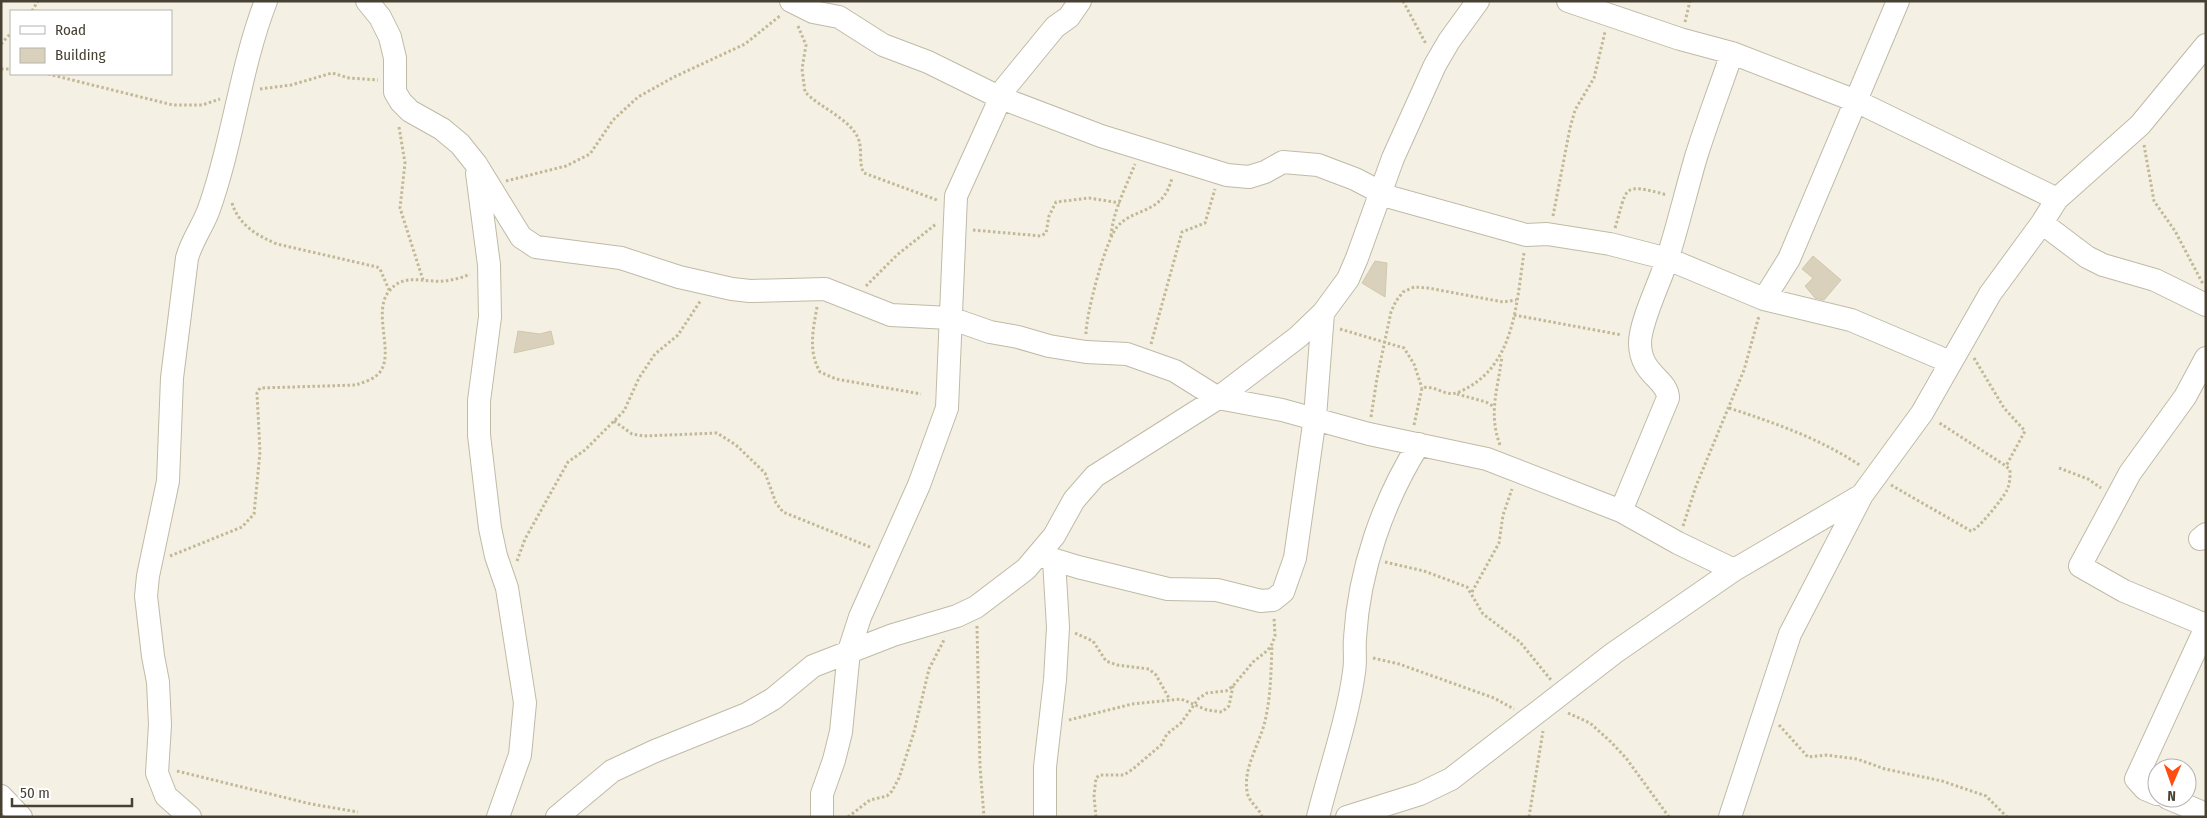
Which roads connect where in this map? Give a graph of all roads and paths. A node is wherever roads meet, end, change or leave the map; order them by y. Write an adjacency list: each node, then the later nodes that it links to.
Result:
1 (266, 1): 17 (street)
2 (367, 1): 16 (street)
3 (1080, 1): 18 (street)
4 (1404, 1): 14 (path)
5 (1568, 1): 9 (street)
6 (1898, 1): 19 (street)
7 (1476, 2): 14 (street)
8 (795, 8): 18 (street); 26 (path); 32 (path)
9 (1609, 16): 13 (street); 34 (path)
10 (10, 33): 11 (path)
11 (1, 44)
12 (2206, 45): 21 (street)
13 (1732, 53): 19 (street); 30 (street)
14 (1435, 65): 27 (street)
15 (52, 75): 17 (path)
16 (395, 92): 17 (path); 24 (street)
17 (241, 93): 80 (street)
18 (1001, 98): 22 (street); 32 (street)
19 (1856, 101): 28 (street); 43 (street)
20 (398, 122): 39 (path)
21 (2140, 125): 28 (street); 46 (path)
22 (1142, 148): 23 (street); 31 (path)
23 (1177, 159): 25 (street); 35 (path)
24 (476, 164): 26 (street); 38 (street)
25 (1218, 172): 27 (street); 56 (path)
26 (488, 185): 40 (street)
27 (1380, 193): 34 (street); 49 (street)
28 (2057, 199): 33 (street)
29 (231, 200): 42 (path)
30 (1684, 200): 36 (path); 37 (street)
31 (1120, 203): 32 (path); 35 (path)
32 (956, 216): 45 (path); 48 (street)
33 (2042, 223): 46 (street); 50 (street)
34 (1536, 234): 36 (street); 44 (path)
35 (1111, 239): 53 (path)
36 (1610, 244): 37 (street)
37 (1668, 259): 43 (street); 51 (street)
38 (489, 265): 39 (path); 82 (street)
39 (423, 280): 42 (path)
40 (712, 283): 41 (street); 66 (path)
41 (821, 289): 45 (street); 60 (path)
42 (389, 290): 80 (path)
43 (1764, 299): 57 (street); 63 (path)
44 (1516, 300): 47 (path); 52 (path)
45 (852, 301): 48 (street)
46 (2203, 304)
47 (1514, 315): 51 (path); 54 (path)
48 (950, 318): 53 (street); 77 (street)
49 (1323, 318): 52 (path); 61 (street); 65 (street)
50 (1964, 337): 57 (street); 69 (path)
51 (1640, 340): 75 (street)
52 (1386, 344): 58 (path); 67 (path)
53 (1086, 352): 56 (street)
54 (1502, 353): 59 (path); 62 (path)
55 (2206, 358): 74 (street)
56 (1148, 360): 61 (street)
57 (1950, 362): 64 (street)
58 (1422, 388): 59 (path); 68 (path)
59 (1456, 393): 62 (path)
60 (921, 394)
61 (1218, 398): 65 (street); 78 (street)
62 (1494, 406): 71 (path)
63 (1729, 408): 72 (path); 76 (path)
64 (1922, 413): 69 (path); 72 (street)
65 (1315, 417): 67 (street); 84 (street)
66 (614, 421): 77 (path); 82 (path)
67 (1369, 434): 68 (street)
68 (1414, 443): 71 (street); 79 (street)
69 (2006, 466): 72 (path)
70 (2059, 468): 74 (path)
71 (1515, 470): 75 (street); 83 (path)
72 (1876, 476): 73 (street)
73 (1862, 495): 81 (street); 95 (street)
74 (2117, 497): 86 (street)
75 (1621, 512): 76 (street)
76 (1678, 543): 81 (street)
77 (888, 553): 89 (street)
78 (1046, 558): 84 (street); 85 (street); 87 (street)
79 (1370, 558): 83 (path); 90 (street)
80 (150, 564): 98 (street)
81 (1734, 570): 93 (street)
82 (506, 588): 106 (street)
83 (1472, 592): 93 (path)
84 (1273, 600): 88 (path)
85 (966, 612): 89 (street); 109 (path); 110 (path)
86 (2206, 626): 99 (street)
87 (1058, 627): 92 (path); 97 (street)
88 (1272, 644): 91 (path); 113 (path)
89 (850, 651): 107 (street); 108 (street)
90 (1355, 656): 96 (path); 114 (street)
91 (1233, 686): 94 (path); 94 (path)
92 (1170, 700): 94 (path); 97 (path)
93 (1554, 702): 96 (street); 116 (path); 117 (path)
94 (1193, 704): 112 (path)
95 (1765, 707): 118 (street); 119 (path)
96 (1528, 721): 115 (street)
97 (1049, 728): 111 (street)
98 (157, 773): 102 (path); 105 (street)
99 (2147, 790)
100 (1, 796): 104 (street)
101 (2192, 808): 103 (street)
102 (358, 812)
103 (2206, 814)
104 (22, 817)
105 (190, 817)
106 (498, 817)
107 (557, 817)
108 (822, 817)
109 (848, 817)
110 (984, 817)
111 (1045, 817)
112 (1096, 817)
113 (1262, 817)
114 (1318, 817)
115 (1347, 817)
116 (1529, 817)
117 (1669, 817)
118 (1730, 817)
119 (2007, 817)

